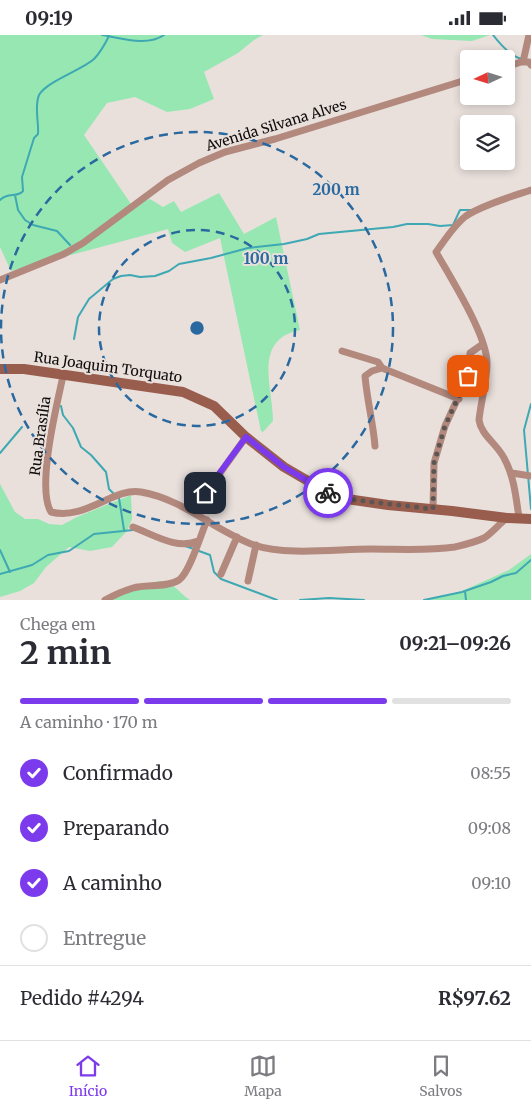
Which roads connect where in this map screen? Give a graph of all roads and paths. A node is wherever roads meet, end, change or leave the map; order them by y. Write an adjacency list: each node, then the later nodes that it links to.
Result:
1 (529, 35): 2 (street)
2 (528, 63): 3 (street)
3 (515, 65)
4 (460, 82): 6 (street, Avenida Silvana Alves)
5 (531, 190): 7 (street)
6 (0, 281)
7 (483, 344): 12 (street); 15 (street)
8 (342, 351): 9 (street)
9 (382, 368): 12 (street); 14 (street)
10 (0, 369): 11 (street, Rua Joaquim Torquato)
11 (63, 376): 13 (street, Rua Joaquim Torquato); 22 (street, Rua Brasília)
12 (459, 399): 18 (street)
13 (246, 437): 17 (street); 18 (street, Rua Joaquim Torquato)
14 (375, 446)
15 (512, 473): 16 (street); 20 (street)
16 (531, 476)
17 (205, 493)
18 (433, 509): 19 (street, Rua Joaquim Torquato)
19 (507, 518): 20 (street); 26 (street, Rua Brasília)
20 (518, 518): 21 (street)
21 (531, 519)
22 (207, 521): 24 (street, Rua Brasília); 25 (street)
23 (133, 527): 25 (street)
24 (237, 537): 26 (street, Rua Brasília); 27 (street)
25 (198, 541): 29 (street)
26 (256, 545): 28 (street)
27 (221, 574)
28 (248, 581)
29 (105, 600)

